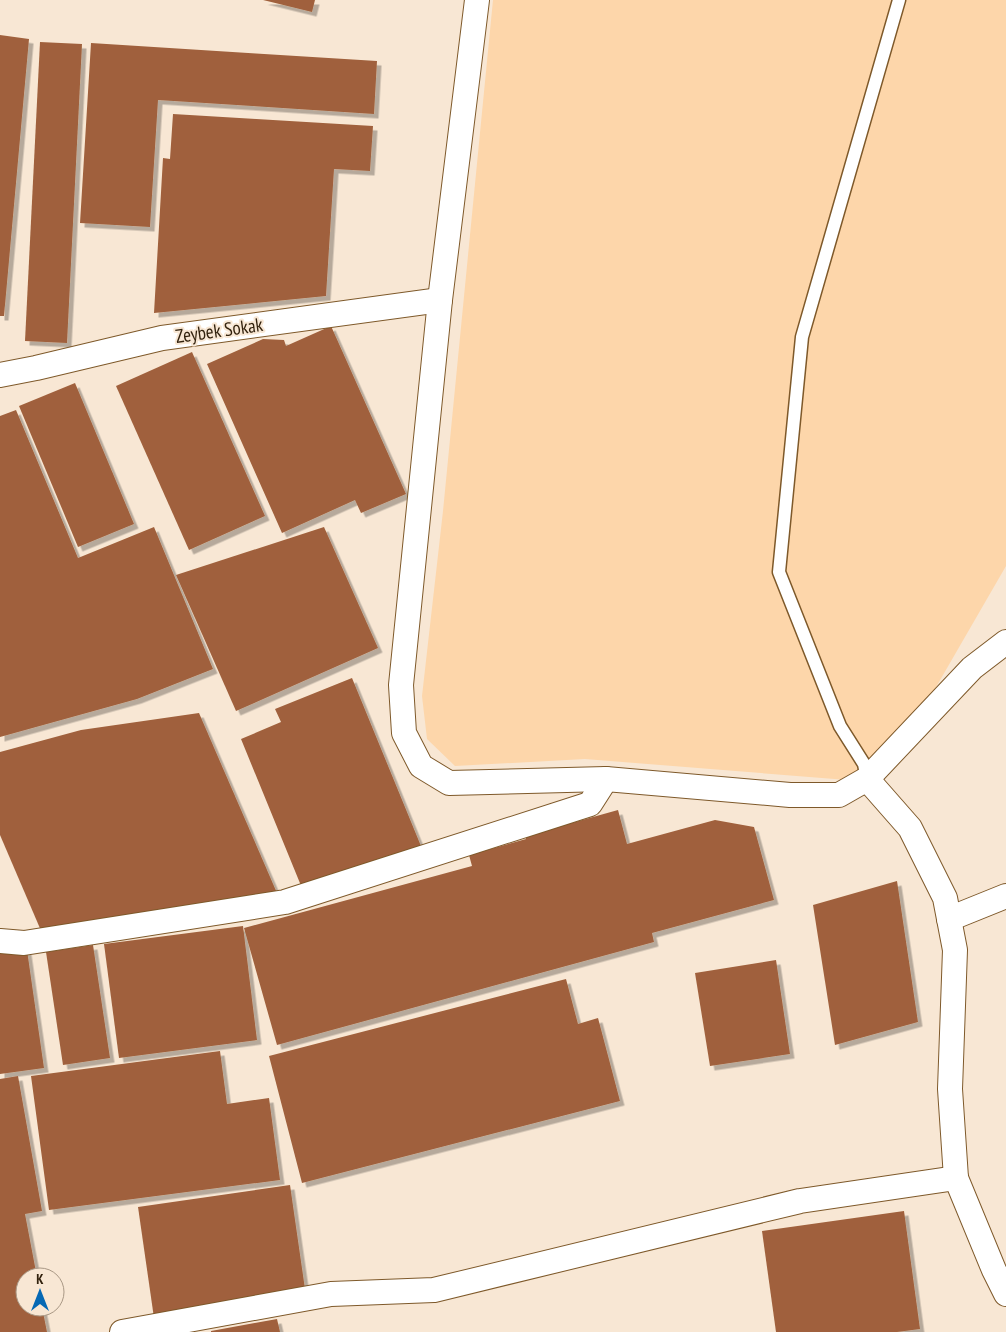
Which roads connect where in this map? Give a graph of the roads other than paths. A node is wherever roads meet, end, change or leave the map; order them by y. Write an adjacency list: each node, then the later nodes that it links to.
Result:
1 (476, 0): 3 (street)
2 (899, 0): 7 (lane)
3 (440, 300): 4 (street, Zeybek Sokak); 6 (street)
4 (0, 375)
5 (1006, 642): 7 (street)
6 (606, 779): 7 (street); 10 (street)
7 (867, 779): 9 (street)
8 (1006, 896): 9 (street)
9 (949, 919): 11 (street)
10 (0, 940)
11 (956, 1178): 12 (street); 13 (street)
12 (1006, 1294)
13 (122, 1332)

